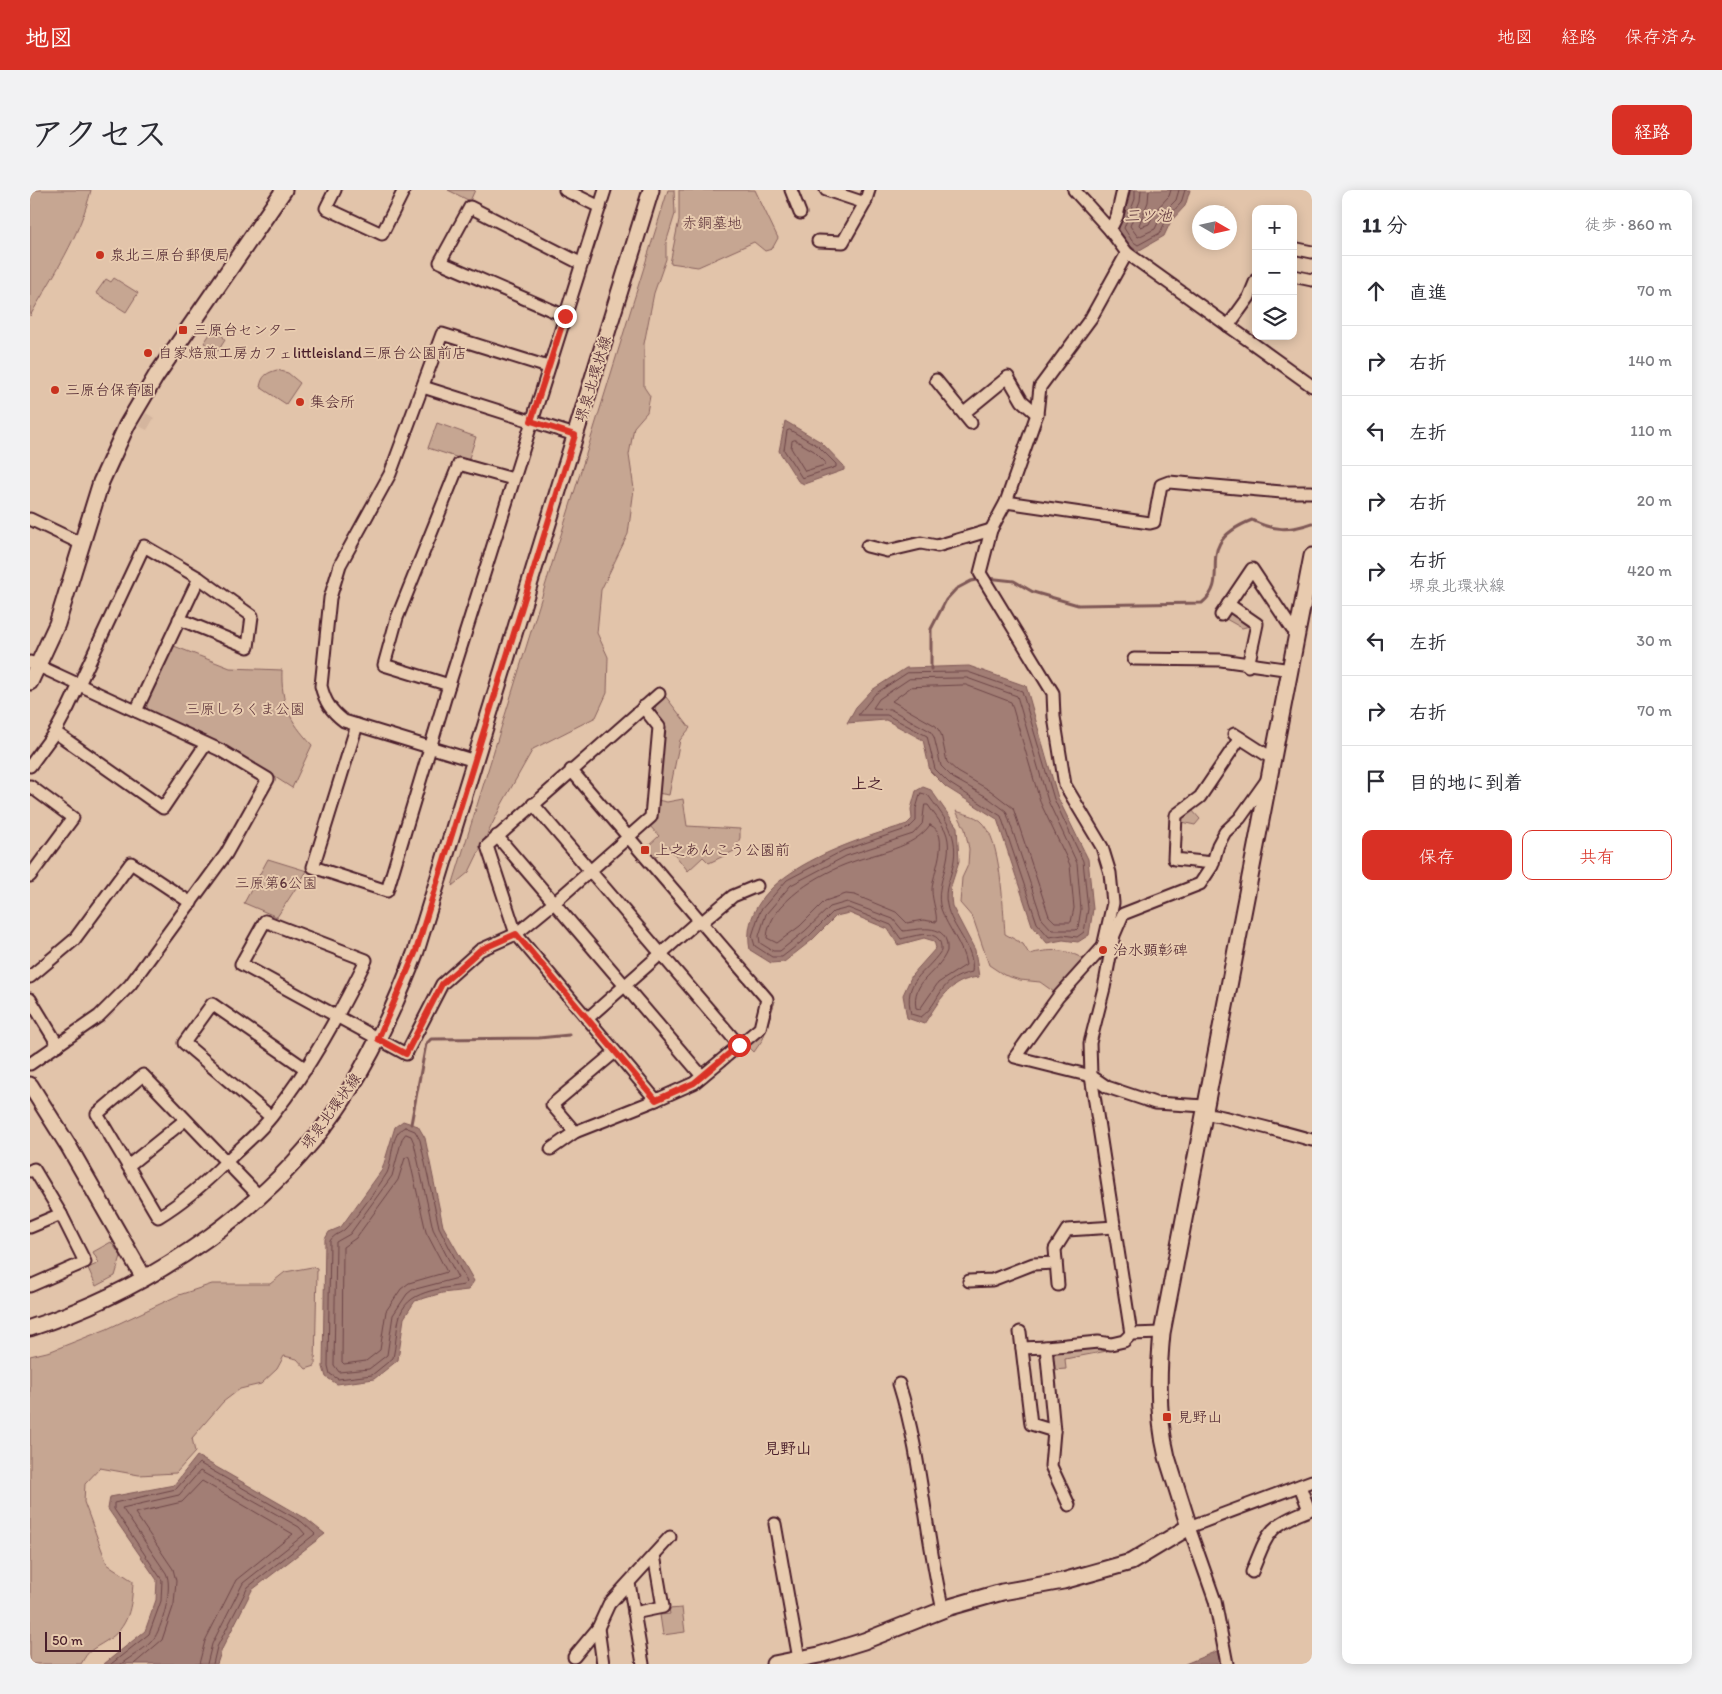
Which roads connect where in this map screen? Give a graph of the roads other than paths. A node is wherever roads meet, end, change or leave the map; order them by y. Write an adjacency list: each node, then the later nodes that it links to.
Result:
1 (284, 190): 38 (street)
2 (335, 190): 3 (street)
3 (404, 190)
4 (565, 190): 13 (street)
5 (605, 190): 13 (street)
6 (652, 190): 32 (street, 堺泉北環状線)
7 (791, 190): 14 (street)
8 (826, 190): 12 (street)
9 (869, 190): 12 (street)
10 (1074, 190): 15 (street)
11 (1123, 190): 15 (street)
12 (865, 203): 16 (street)
13 (600, 207): 20 (street)
14 (800, 213)
15 (1110, 230): 19 (street)
16 (818, 241)
17 (1297, 249): 18 (street)
18 (1312, 252)
19 (1127, 253): 25 (street); 30 (street)
20 (580, 263): 24 (street); 24 (street)
21 (1297, 277): 22 (street)
22 (1312, 280)
23 (1252, 291): 25 (street)
24 (565, 316): 26 (street)
25 (1228, 326): 28 (street)
26 (548, 367): 29 (street); 31 (street)
27 (936, 380): 30 (street)
28 (1312, 386)
29 (423, 387): 31 (street); 56 (street)
30 (1037, 414): 35 (street)
31 (531, 421): 32 (street); 33 (street)
32 (575, 435): 60 (street, 堺泉北環状線)
33 (513, 479): 52 (street); 52 (street)
34 (1312, 492): 35 (street)
35 (1006, 502): 37 (street)
36 (30, 519): 38 (street)
37 (991, 530): 39 (street); 76 (street)
38 (82, 544): 47 (street)
39 (867, 546)
40 (1312, 556): 45 (street)
41 (199, 578): 44 (street); 44 (street); 51 (street)
42 (1228, 604): 43 (street); 45 (street); 48 (street)
43 (1221, 615)
44 (179, 619): 55 (street)
45 (1304, 619): 49 (street)
46 (1134, 659): 48 (street)
47 (34, 664): 50 (street); 51 (street)
48 (1248, 666): 49 (street)
49 (1291, 670): 62 (street)
50 (30, 682)
51 (80, 685): 55 (street); 57 (street)
52 (449, 685): 59 (street)
53 (659, 694): 54 (street)
54 (643, 707): 63 (street); 67 (street)
55 (136, 711): 58 (street)
56 (357, 725): 59 (street); 59 (street)
57 (55, 732): 58 (street); 61 (street)
58 (206, 744): 73 (street)
59 (430, 749): 60 (street)
60 (475, 761): 83 (street, 堺泉北環状線)
61 (30, 766)
62 (1272, 767): 68 (street); 68 (street); 93 (street)
63 (571, 770): 65 (street); 67 (street)
64 (30, 786): 70 (street)
65 (533, 804): 66 (street); 69 (street)
66 (497, 836): 72 (street); 75 (street)
67 (627, 837): 69 (street); 74 (street)
68 (1213, 863): 76 (street)
69 (590, 872): 72 (street); 77 (street)
70 (30, 876)
71 (757, 886): 74 (street)
72 (555, 902): 75 (street); 79 (street)
73 (190, 904): 78 (street); 84 (street)
74 (700, 922): 77 (street); 85 (street)
75 (516, 934): 82 (street); 83 (street)
76 (1107, 947): 90 (street); 90 (street)
77 (660, 954): 79 (street); 85 (street)
78 (30, 977)
79 (624, 984): 82 (street); 89 (street)
80 (30, 999): 84 (street)
81 (338, 1018): 81 (street); 83 (street); 88 (street)
82 (586, 1019): 86 (street)
83 (378, 1039): 102 (street, 堺泉北環状線)
84 (58, 1045): 87 (street)
85 (739, 1045): 89 (street)
86 (615, 1052): 92 (street); 96 (street)
87 (30, 1064)
88 (306, 1069): 94 (street); 94 (street)
89 (702, 1076): 92 (street)
90 (1091, 1076): 93 (street); 105 (street)
91 (30, 1086): 107 (street)
92 (656, 1100): 96 (street)
93 (1205, 1109): 97 (street); 113 (street)
94 (271, 1118): 99 (street)
95 (185, 1120): 99 (street); 100 (street); 100 (street)
96 (575, 1132): 98 (street)
97 (1312, 1140)
98 (551, 1149)
99 (227, 1161): 100 (street); 102 (street)
100 (128, 1166)
101 (30, 1171): 103 (street)
102 (259, 1196): 107 (street, 堺泉北環状線)
103 (61, 1214): 104 (street); 110 (street)
104 (30, 1227)
105 (1115, 1227): 106 (street); 114 (street)
106 (1056, 1263): 108 (street); 109 (street)
107 (144, 1278): 111 (street, 堺泉北環状線)
108 (969, 1281)
109 (1058, 1285)
110 (30, 1286)
111 (30, 1328)
112 (1020, 1332): 116 (street)
113 (1162, 1333): 114 (street); 123 (street)
114 (1131, 1334): 115 (street)
115 (1046, 1346): 116 (street); 118 (street)
116 (1022, 1348): 118 (street)
117 (898, 1384): 128 (street)
118 (1054, 1431): 121 (street)
119 (1312, 1481): 120 (street)
120 (1300, 1486): 123 (street); 126 (street)
121 (1068, 1505)
122 (775, 1524): 132 (street)
123 (1189, 1527): 128 (street); 136 (street)
124 (670, 1537): 125 (street)
125 (654, 1555): 127 (street); 129 (street)
126 (1252, 1572)
127 (629, 1583): 129 (street); 130 (street)
128 (943, 1610): 132 (street)
129 (634, 1613): 134 (street)
130 (598, 1628): 131 (street); 133 (street)
131 (574, 1657)
132 (799, 1659): 135 (street)
133 (603, 1664)
134 (643, 1664)
135 (774, 1664)
136 (1227, 1664)

